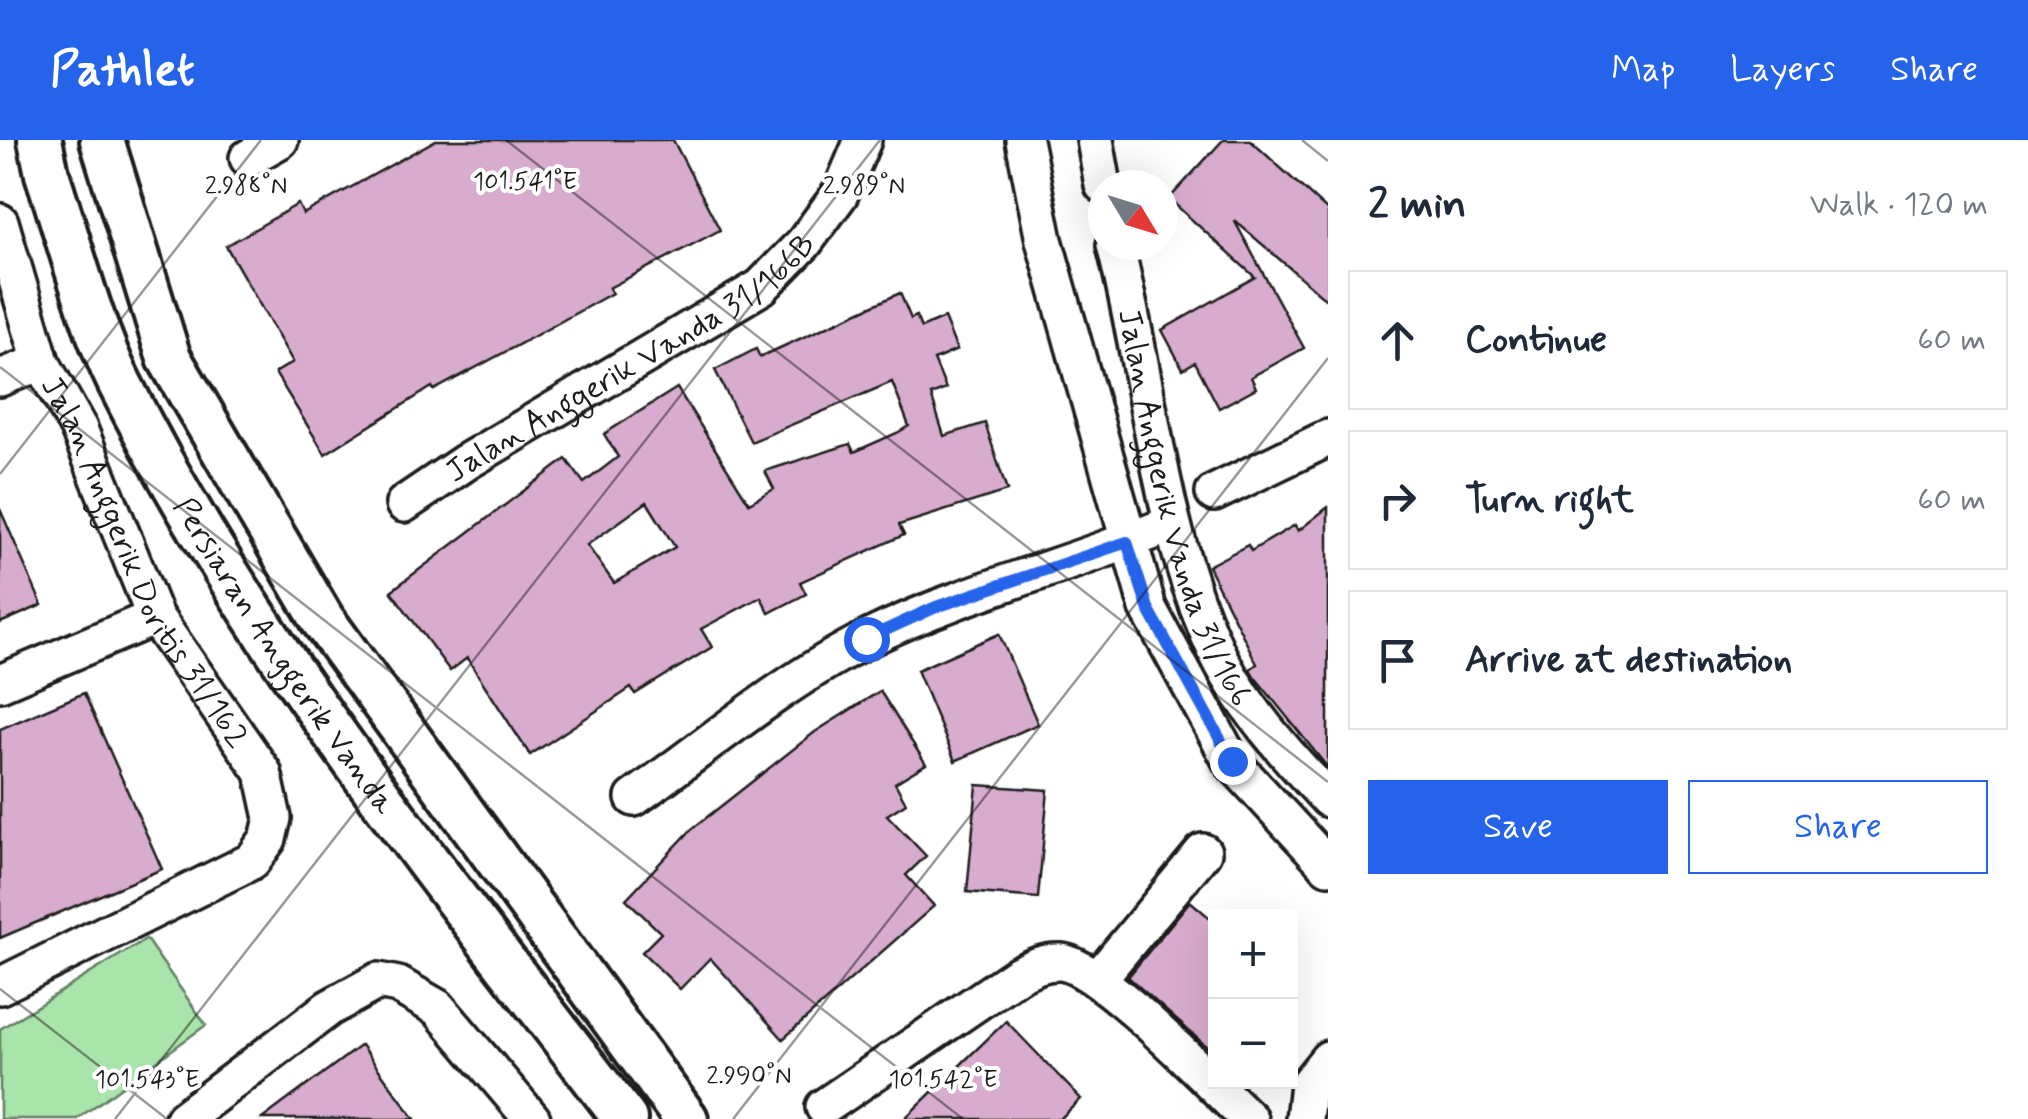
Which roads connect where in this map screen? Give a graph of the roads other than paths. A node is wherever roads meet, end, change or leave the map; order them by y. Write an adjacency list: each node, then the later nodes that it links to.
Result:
1 (40, 140): 30 (street, Persiaran Anggerik Vanda)
2 (102, 140): 31 (street, Persiaran Anggerik Vanda)
3 (280, 140): 7 (street)
4 (863, 140): 15 (street, Jalan Anggerik Vanda 31/166B)
5 (1024, 140): 17 (street, Jalan Anggerik Vanda 31/166)
6 (1095, 140): 8 (street)
7 (248, 158)
8 (1100, 170)
9 (0, 222): 11 (street, Jalan Anggerik Doritis 31/162)
10 (1119, 260): 16 (street, Jalan Anggerik Vanda 31/166)
11 (41, 362): 12 (street); 18 (street, Jalan Anggerik Doritis 31/162)
12 (0, 378)
13 (1328, 438): 14 (street)
14 (1214, 493)
15 (404, 504)
16 (1170, 524): 17 (street); 21 (street, Jalan Anggerik Vanda 31/166)
17 (1127, 542): 20 (street); 23 (street, Jalan Anggerik Vanda 31/166)
18 (155, 617): 19 (street); 25 (street, Jalan Anggerik Doritis 31/162)
19 (0, 683)
20 (634, 798)
21 (1328, 798)
22 (1203, 852): 24 (street)
23 (1328, 866)
24 (1098, 979): 27 (street); 32 (street)
25 (0, 986)
26 (1328, 1058): 33 (street)
27 (824, 1107)
28 (184, 1119): 29 (street)
29 (532, 1119)
30 (625, 1119)
31 (686, 1119)
32 (1249, 1119)
33 (1304, 1119)

